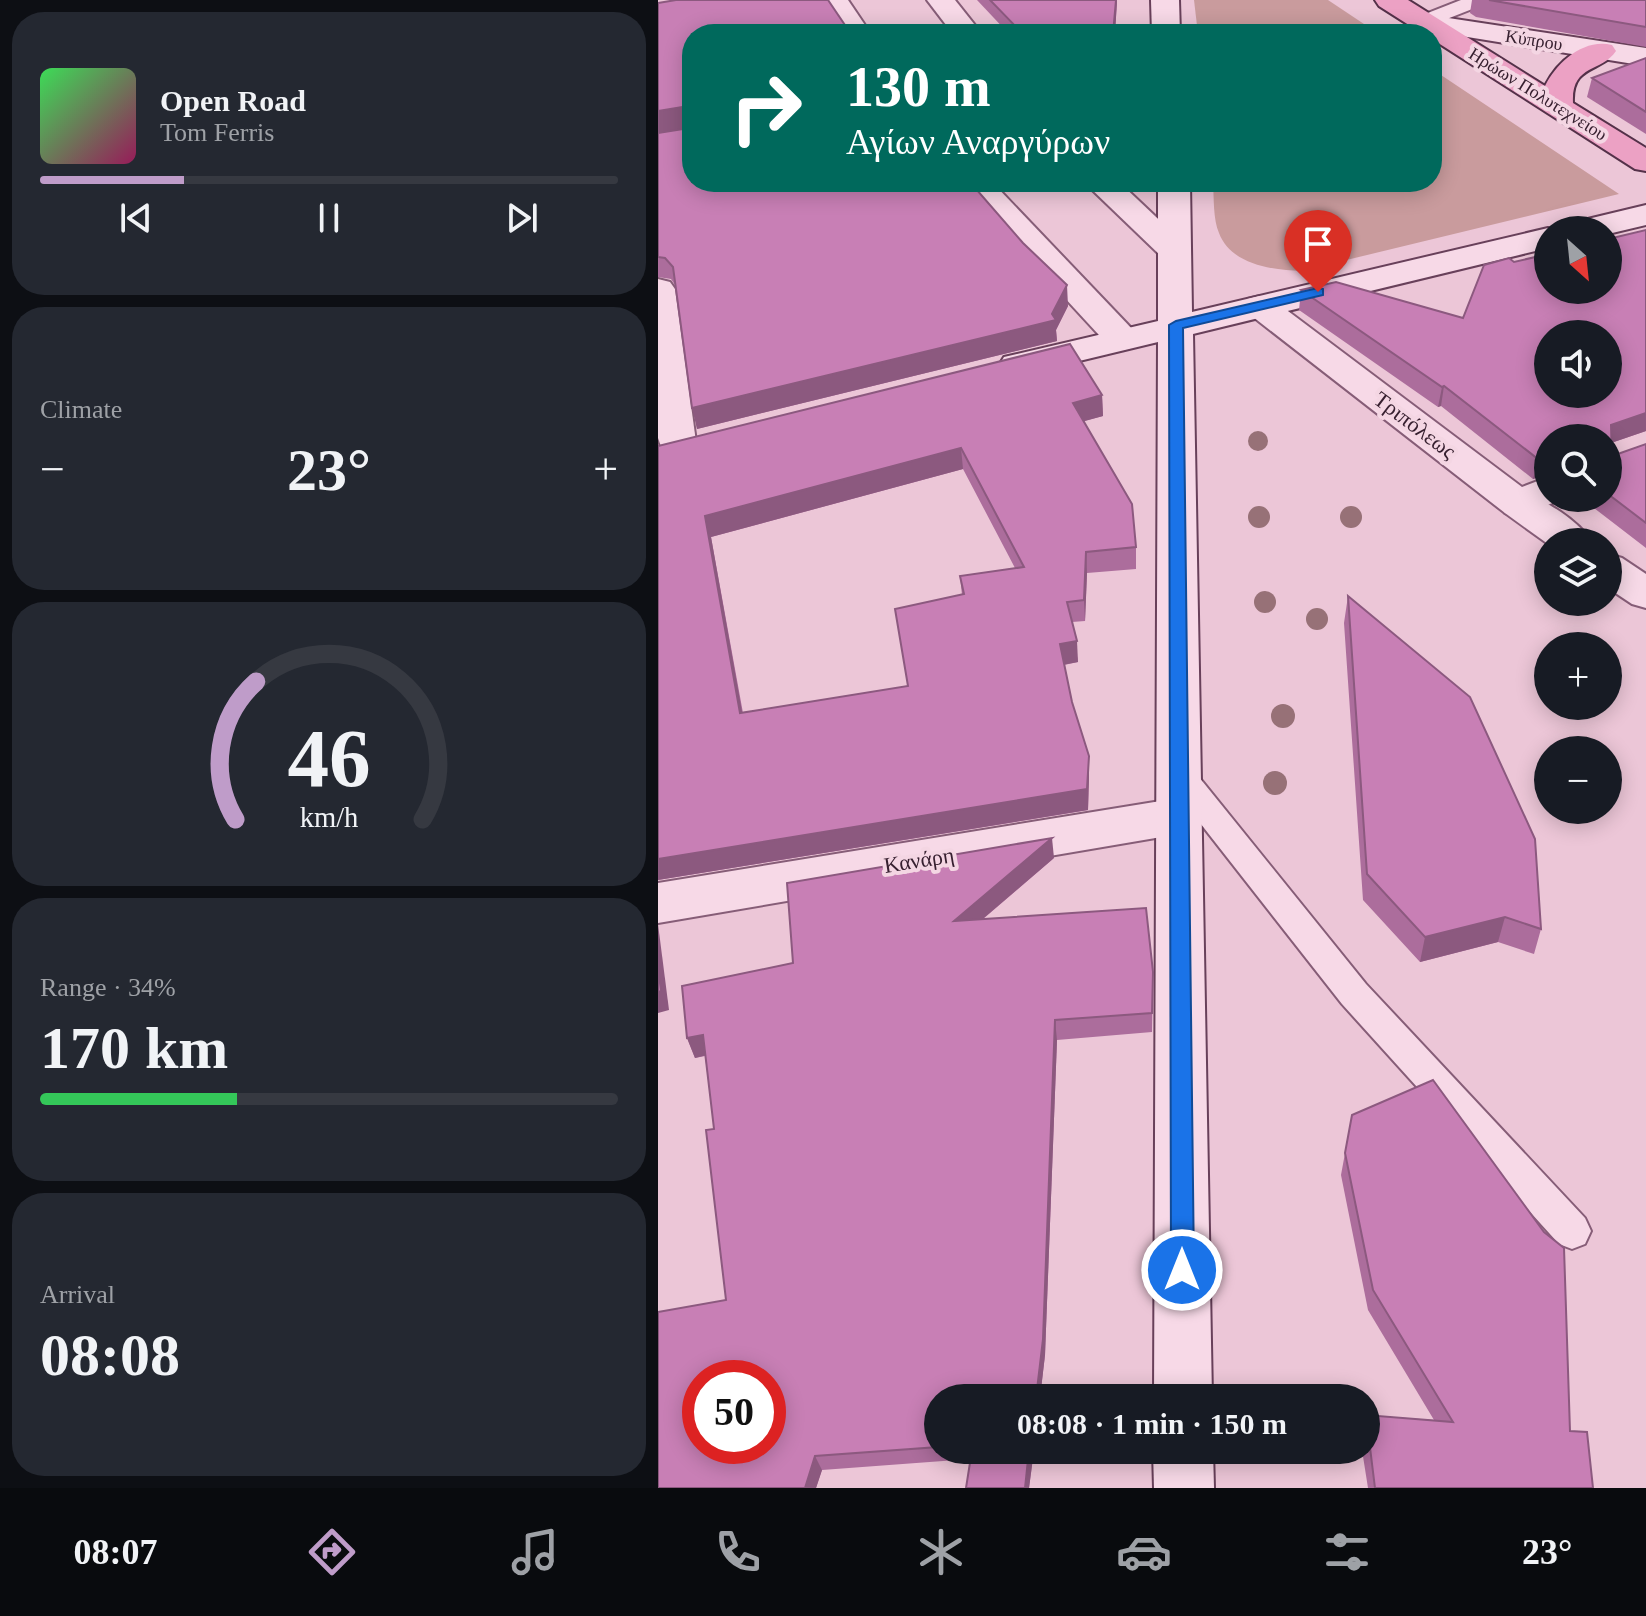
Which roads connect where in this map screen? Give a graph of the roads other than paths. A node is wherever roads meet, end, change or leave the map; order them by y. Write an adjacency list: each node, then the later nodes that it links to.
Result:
1 (834, 0): 7 (main road)
2 (941, 0): 8 (main road)
3 (1165, 0): 9 (main road)
4 (1389, 0): 6 (main road, Ηρώων Πολυτεχνείου)
5 (1478, 0): 6 (lane)
6 (1422, 22): 10 (main road, Ηρώων Πολυτεχνείου); 11 (main road, Κύπρου)
7 (850, 24)
8 (960, 24)
9 (1166, 24)
10 (1425, 24)
11 (1434, 24)
12 (1442, 25): 14 (main road, Κύπρου)
13 (1442, 34): 16 (main road, Ηρώων Πολυτεχνείου)
14 (1602, 51): 15 (main road, Κύπρου); 16 (main road)
15 (1646, 57)
16 (1558, 106): 17 (main road, Ηρώων Πολυτεχνείου)
17 (1646, 162)
18 (983, 192): 28 (main road)
19 (1111, 192): 24 (main road)
20 (1174, 192): 24 (main road)
21 (1646, 215): 22 (main road)
22 (1622, 221)
23 (1534, 241): 26 (main road)
24 (1174, 250): 27 (main road)
25 (658, 289): 30 (main road)
26 (1260, 306): 27 (main road); 31 (main road, Τριπόλεως)
27 (1176, 325): 28 (main road); 35 (main road)
28 (1122, 339): 29 (main road)
29 (981, 374)
30 (681, 448)
31 (1533, 497): 32 (main road, Τριπόλεως)
32 (1560, 528)
33 (1622, 578): 34 (main road)
34 (1646, 594)
35 (1179, 795): 36 (main road, Κανάρη); 37 (lane); 38 (main road)
36 (658, 903)
37 (1572, 1231)
38 (1183, 1384)
39 (1183, 1464): 40 (main road)
40 (1184, 1488)

